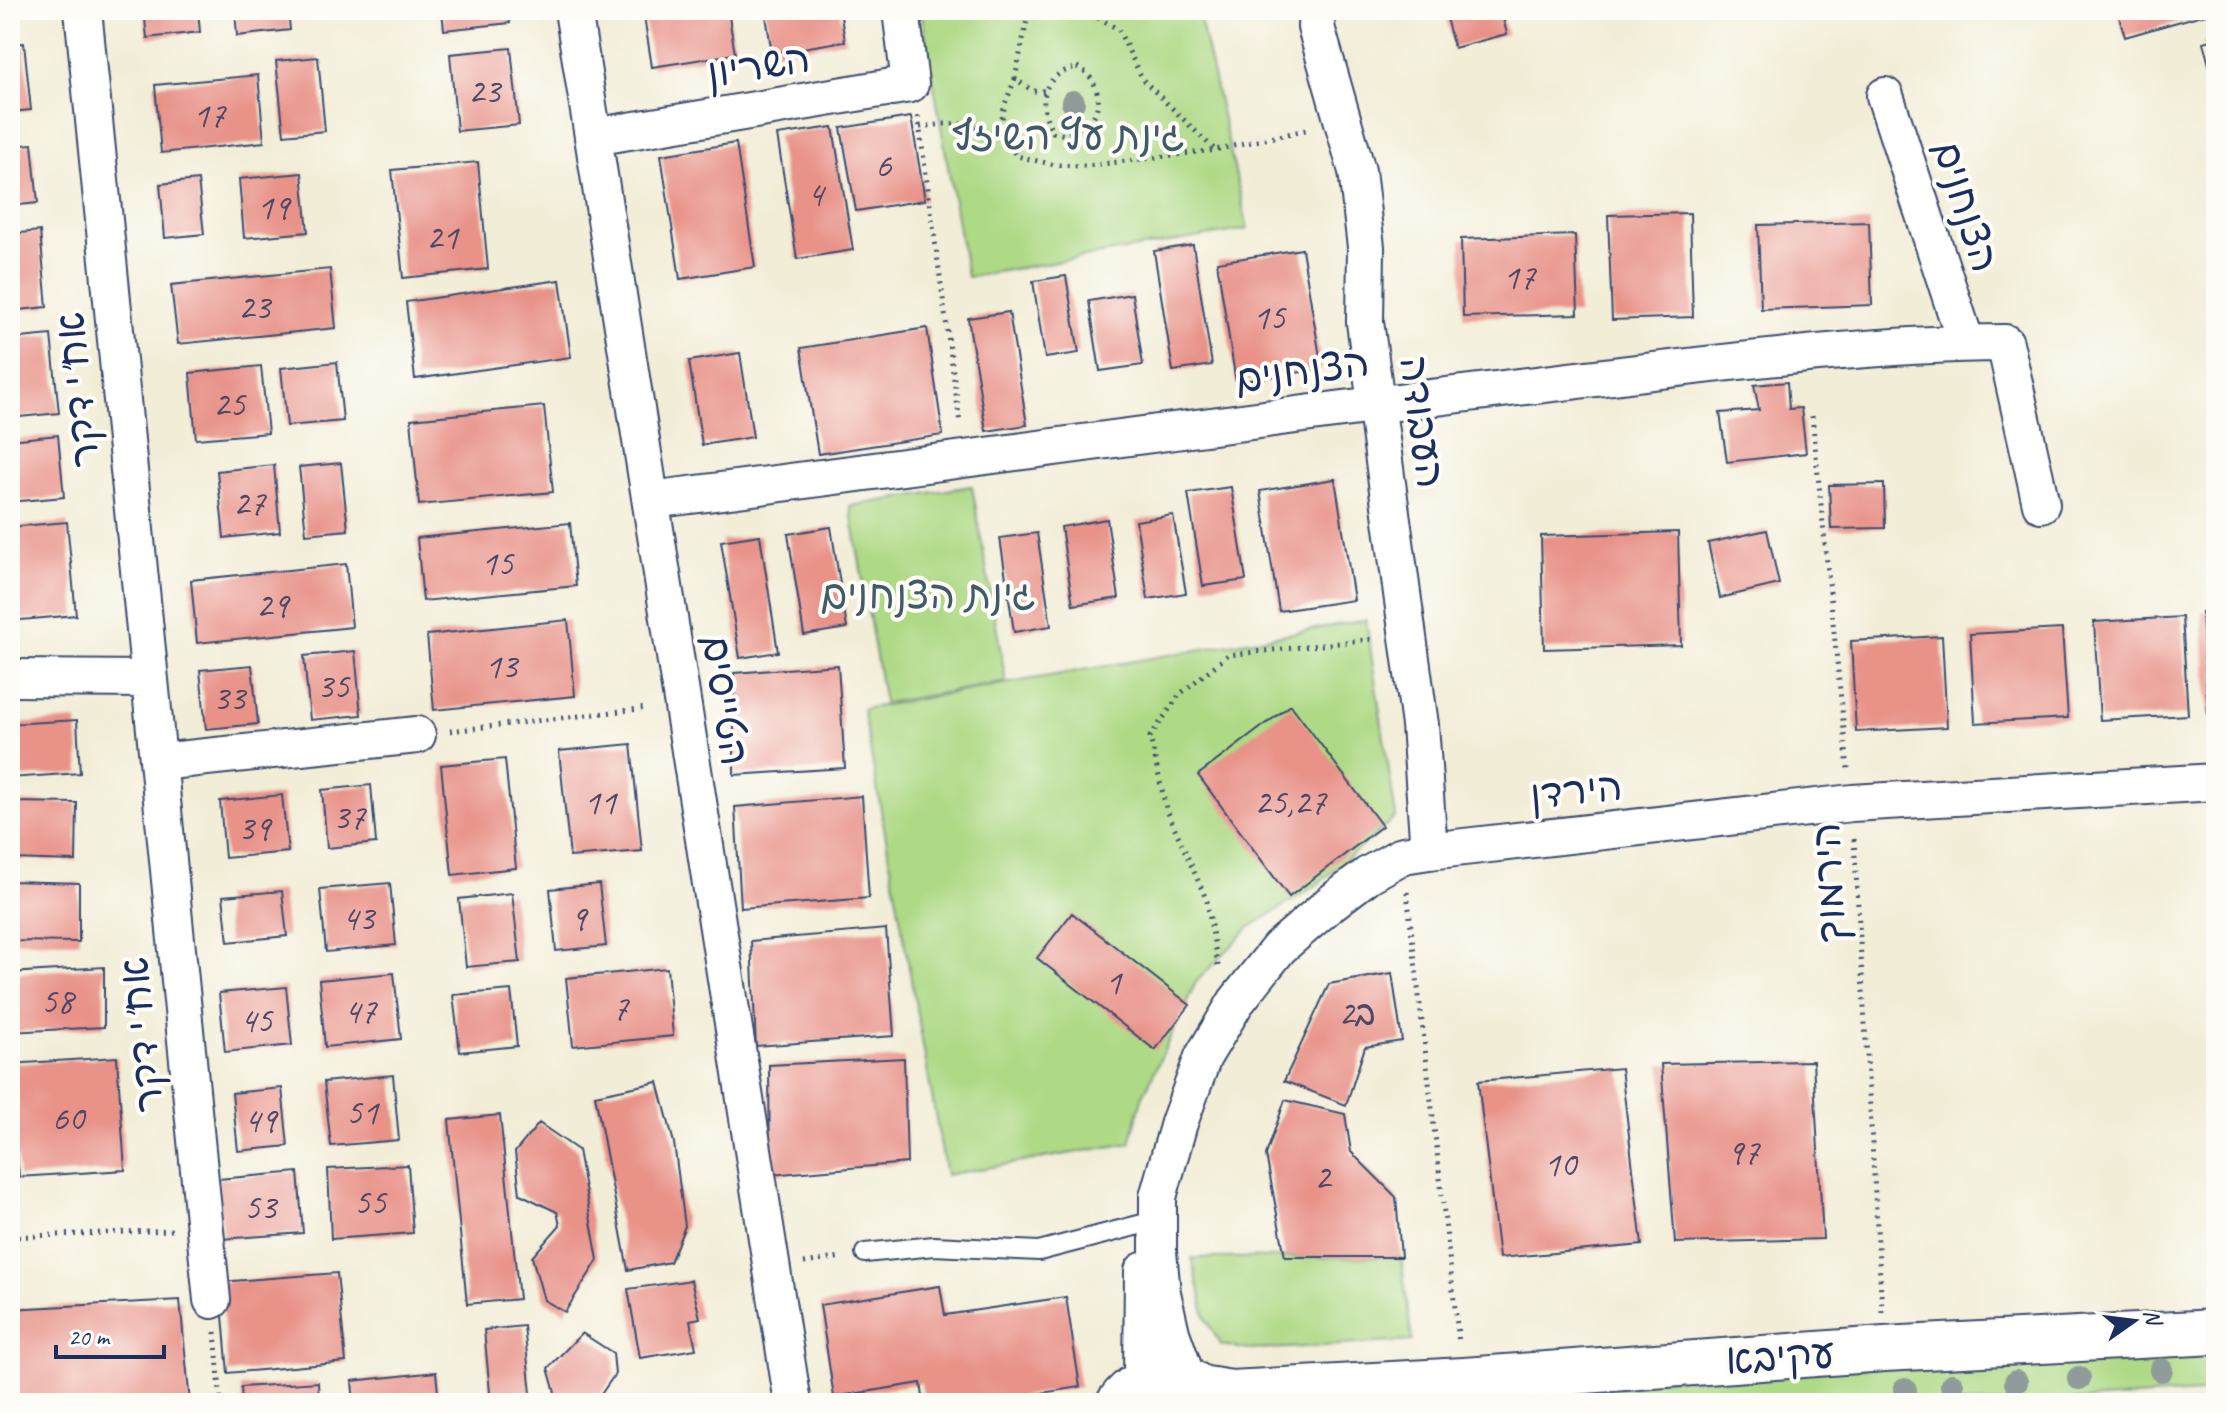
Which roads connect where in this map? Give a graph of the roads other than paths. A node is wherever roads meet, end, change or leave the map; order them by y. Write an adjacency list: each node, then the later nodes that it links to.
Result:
1 (83, 10): 12 (street, אח''י דקר)
2 (573, 10): 6 (street, הטייסים)
3 (901, 10): 6 (street, השריון)
4 (1317, 10): 8 (street, העבודה)
5 (1885, 96): 7 (street, הצנחנים)
6 (593, 137): 9 (street, הטייסים)
7 (1966, 343): 8 (street, הצנחנים); 10 (street, הצנחנים)
8 (1375, 404): 9 (street, הצנחנים); 16 (street, העבודה)
9 (651, 500): 23 (street, הטייסים)
10 (2041, 504)
11 (10, 678): 12 (street)
12 (150, 679): 14 (street, אח''י דקר)
13 (417, 735): 14 (street)
14 (159, 762): 19 (street, אח''י דקר)
15 (2216, 782): 16 (street, הירדן)
16 (1416, 853): 17 (street, הירדן)
17 (1158, 1220): 18 (lane); 21 (street, הירדן); 22 (street, הירדן)
18 (865, 1253)
19 (212, 1300)
20 (2216, 1332): 21 (street, עקיבא)
21 (1201, 1391): 22 (street, עקיבא)
22 (1131, 1392)
23 (793, 1403)

